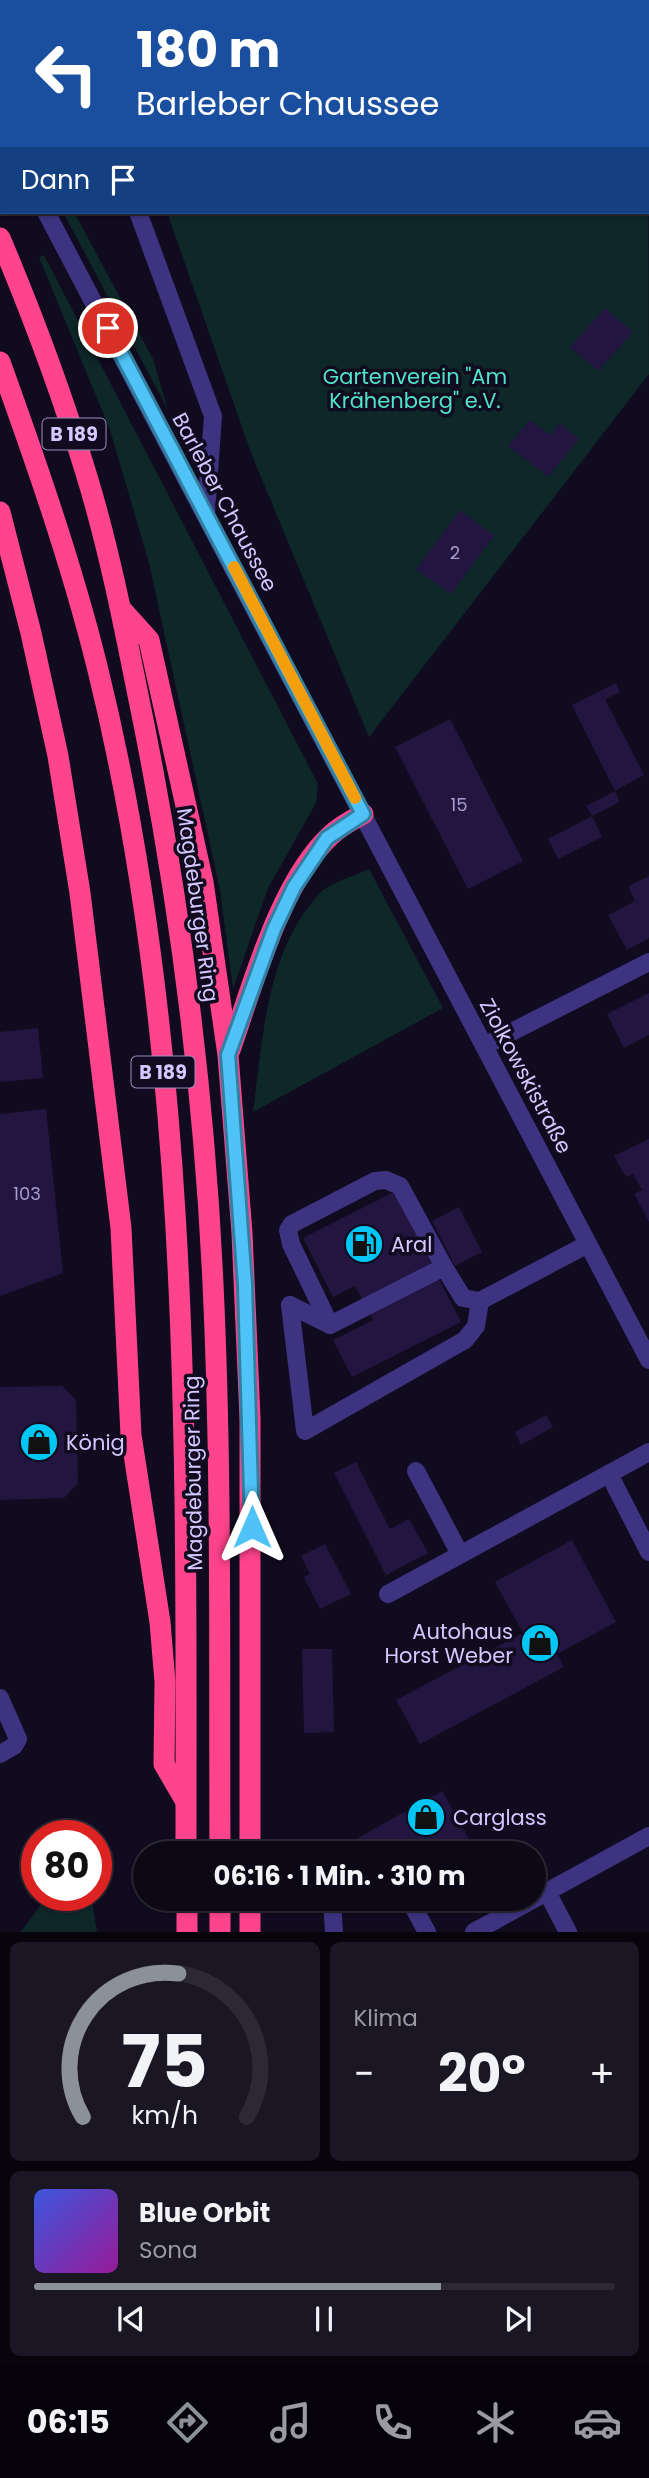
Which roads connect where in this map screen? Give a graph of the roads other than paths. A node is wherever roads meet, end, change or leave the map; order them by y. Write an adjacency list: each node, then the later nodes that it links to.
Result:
1 (47, 214): 6 (street, Barleber Chaussee)
2 (139, 214): 6 (street)
3 (0, 238): 7 (highway, Magdeburger Ring / B 189)
4 (0, 362): 25 (highway, Magdeburger Ring / B 189)
5 (0, 512): 25 (highway)
6 (206, 513): 8 (street, Barleber Chaussee)
7 (119, 607): 11 (highway); 28 (highway, Magdeburger Ring / B 189)
8 (363, 814): 10 (street, Ziolkowskistraße); 11 (highway)
9 (649, 962): 10 (street)
10 (484, 1046): 12 (street, Ziolkowskistraße)
11 (228, 1055): 29 (highway)
12 (588, 1244): 14 (street); 16 (street, Ziolkowskistraße)
13 (444, 1267): 14 (street); 15 (street); 15 (street)
14 (480, 1301): 15 (street)
15 (330, 1325)
16 (649, 1360)
17 (649, 1452): 19 (street)
18 (416, 1471): 21 (street)
19 (609, 1474): 20 (street); 21 (street)
20 (649, 1552)
21 (460, 1554): 22 (street)
22 (388, 1594)
23 (0, 1698): 24 (street)
24 (0, 1754)
25 (186, 1802): 27 (highway, Magdeburger Ring / B 189)
26 (649, 1836): 30 (street)
27 (186, 1841)
28 (220, 1841)
29 (250, 1841)
30 (547, 1892): 41 (street); 42 (street)
31 (187, 1911): 36 (highway)
32 (220, 1911): 37 (highway)
33 (250, 1911): 38 (highway)
34 (333, 1911): 39 (street)
35 (416, 1911): 40 (street)
36 (187, 1932)
37 (220, 1932)
38 (250, 1932)
39 (334, 1932)
40 (427, 1932)
41 (474, 1932)
42 (568, 1932)

